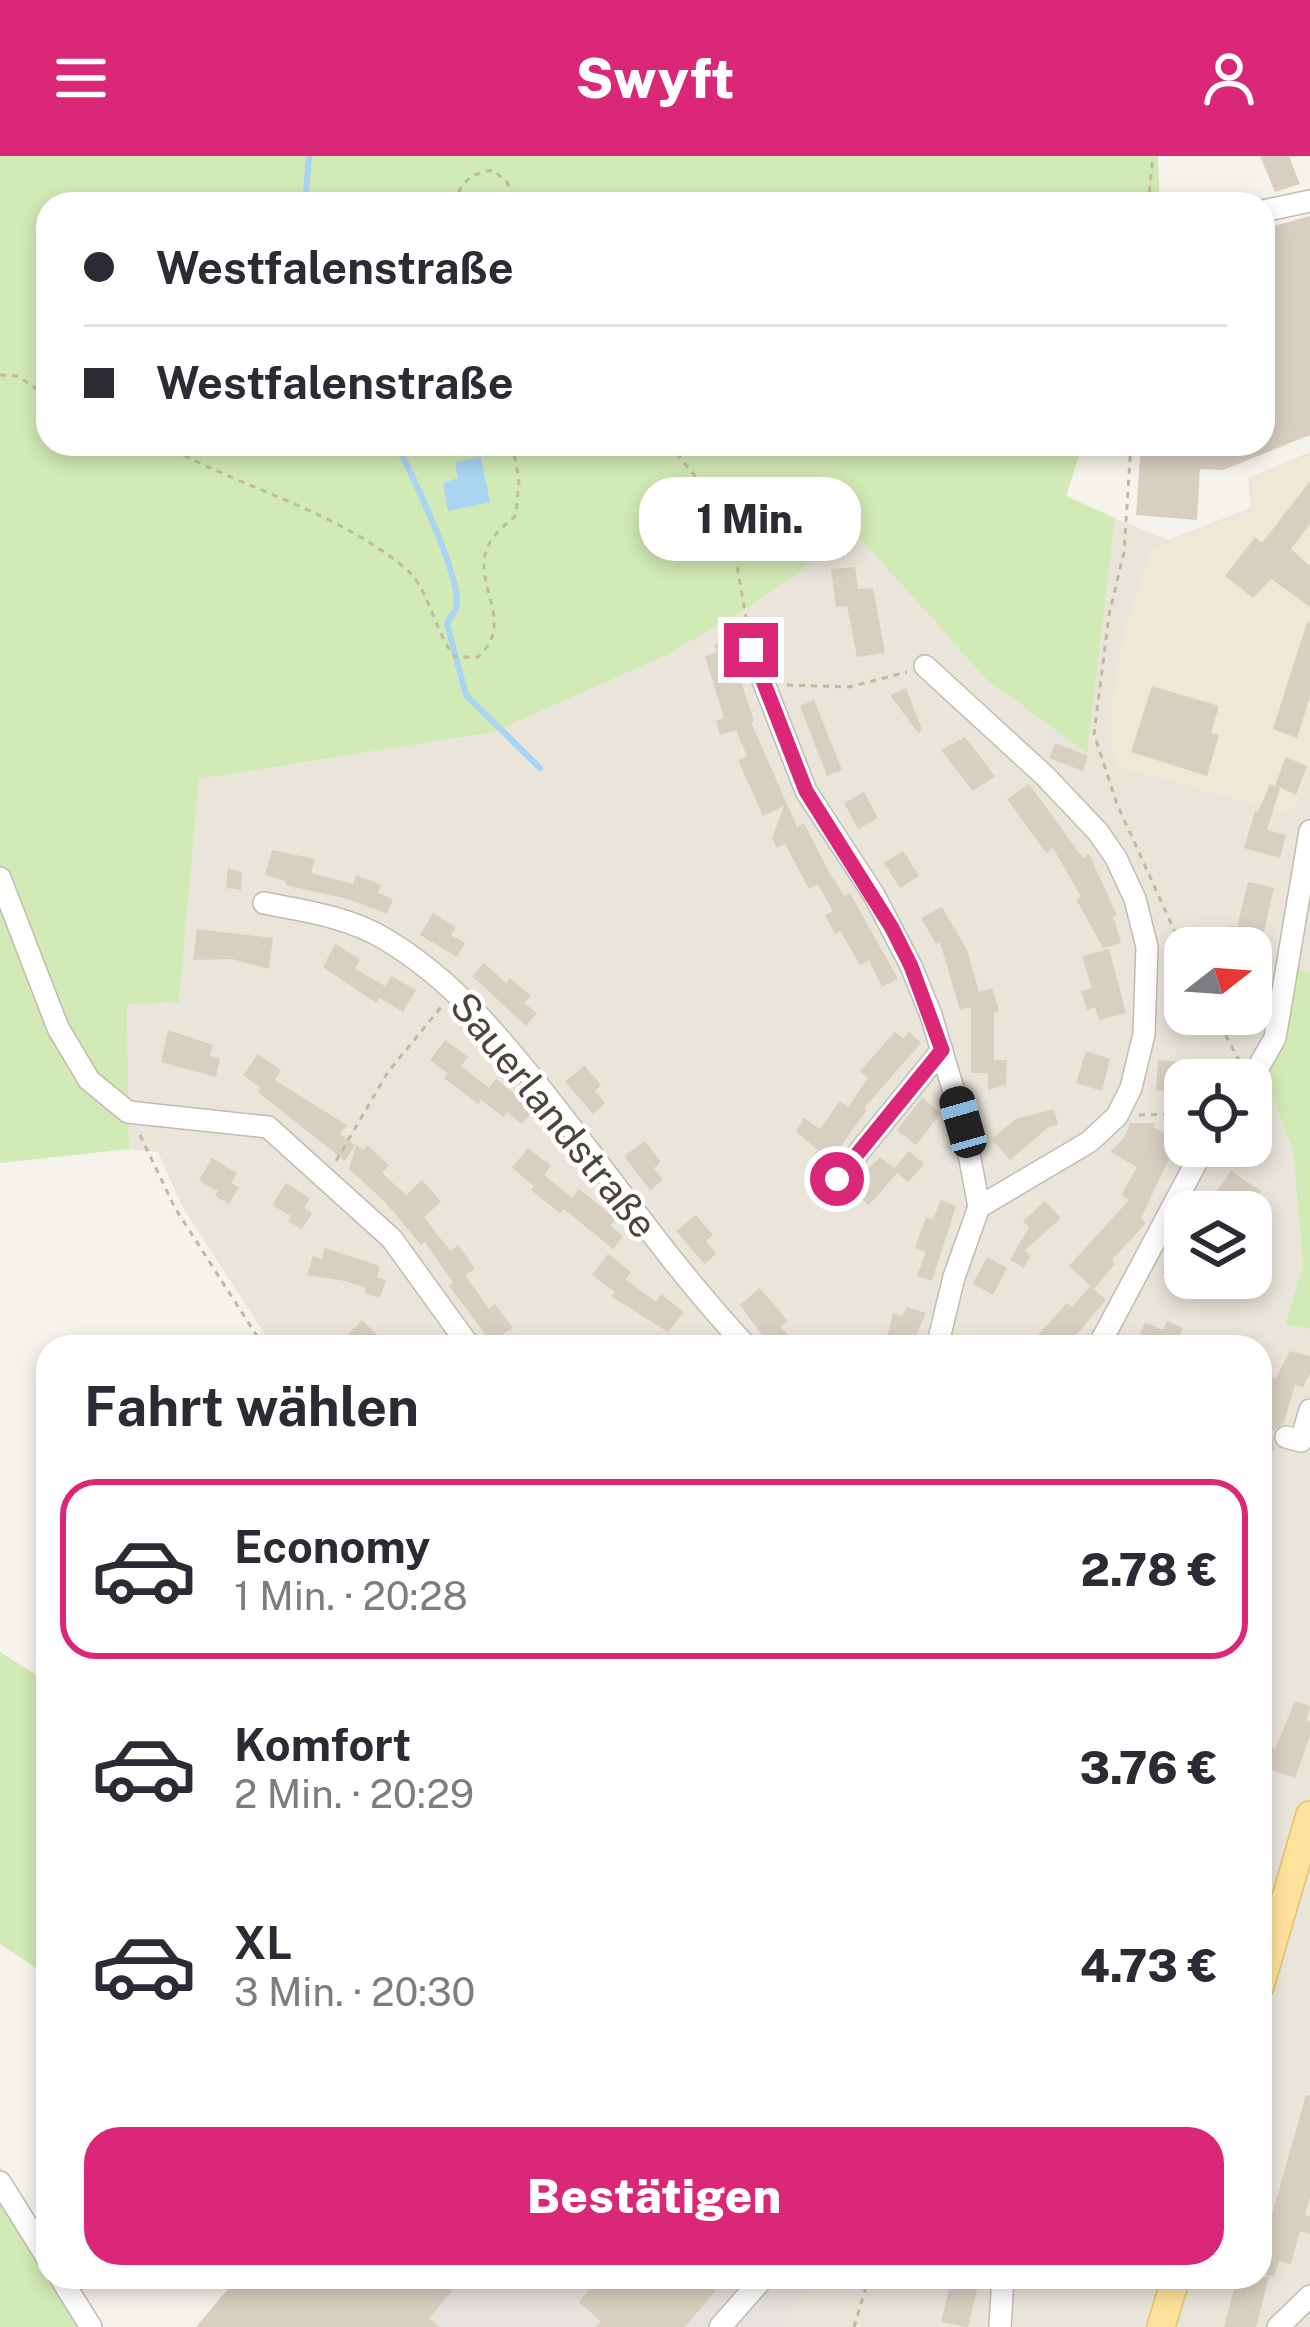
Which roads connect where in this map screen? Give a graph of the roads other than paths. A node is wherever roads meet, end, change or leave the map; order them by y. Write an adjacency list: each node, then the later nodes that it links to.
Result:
1 (1310, 201): 2 (street)
2 (1275, 209)
3 (751, 650): 9 (street)
4 (925, 666): 13 (street)
5 (1310, 832): 6 (street)
6 (1307, 866): 10 (street)
7 (0, 878): 14 (street)
8 (264, 903): 15 (street, Sauerlandstraße)
9 (942, 1050): 12 (street); 13 (street)
10 (1257, 1059)
11 (1194, 1167): 17 (street)
12 (837, 1179)
13 (980, 1207): 16 (street)
14 (461, 1335)
15 (737, 1335)
16 (941, 1335)
17 (1104, 1335)
18 (1310, 1410): 19 (street)
19 (1286, 1437)
20 (1310, 1815): 21 (main road)
21 (1299, 1895): 22 (main road)
22 (1272, 1958)
23 (0, 2182): 24 (street)
24 (36, 2240)
25 (67, 2289): 30 (street)
26 (753, 2289): 31 (street)
27 (1002, 2289): 32 (street)
28 (1172, 2289): 33 (main road)
29 (1310, 2296): 34 (street)
30 (91, 2327)
31 (720, 2327)
32 (1000, 2327)
33 (1161, 2327)
34 (1278, 2327)

